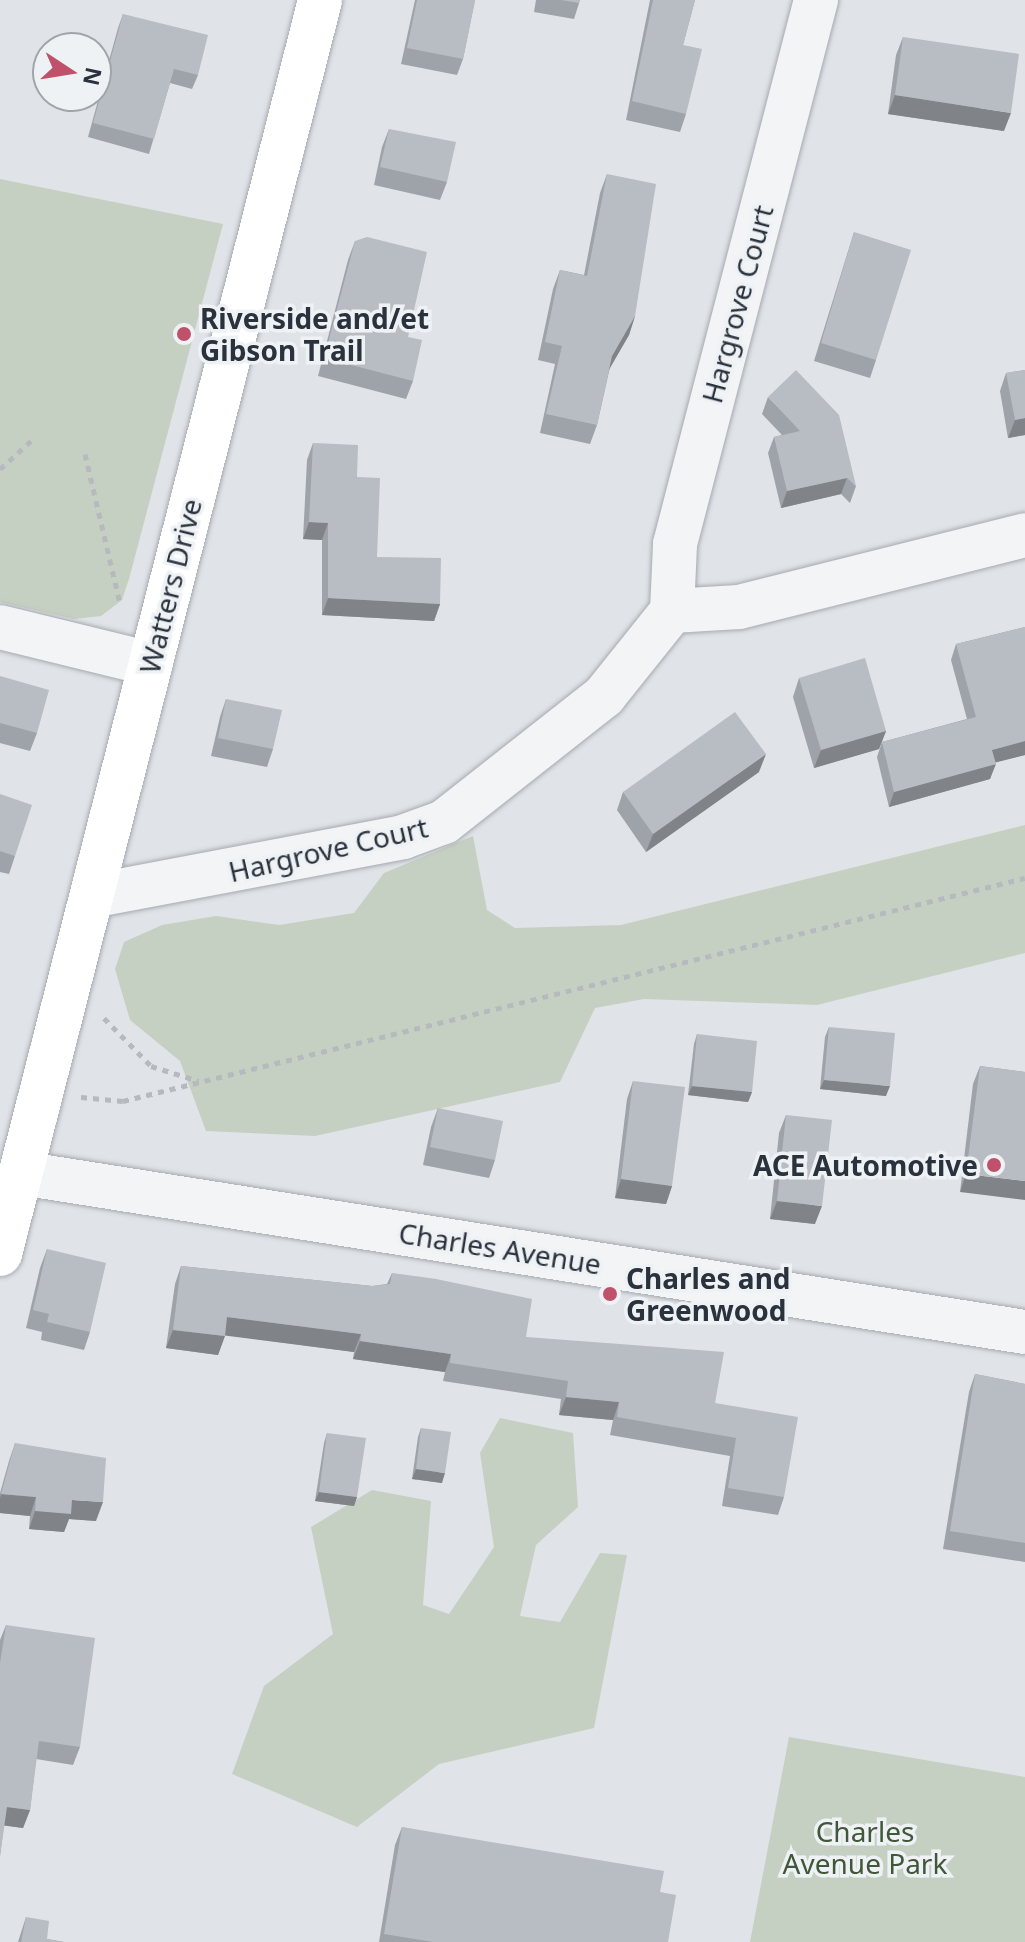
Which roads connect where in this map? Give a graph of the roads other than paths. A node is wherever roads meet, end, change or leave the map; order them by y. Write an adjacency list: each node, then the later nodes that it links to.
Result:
1 (320, 0): 6 (main road, Watters Drive)
2 (816, 0): 4 (street, Hargrove Court)
3 (1025, 535): 4 (street)
4 (672, 611): 7 (street, Hargrove Court)
5 (0, 627): 6 (street)
6 (151, 664): 7 (main road, Watters Drive)
7 (92, 896): 8 (main road, Watters Drive)
8 (21, 1173): 9 (main road, Watters Drive); 10 (street, Charles Avenue)
9 (0, 1254)
10 (1025, 1332)

